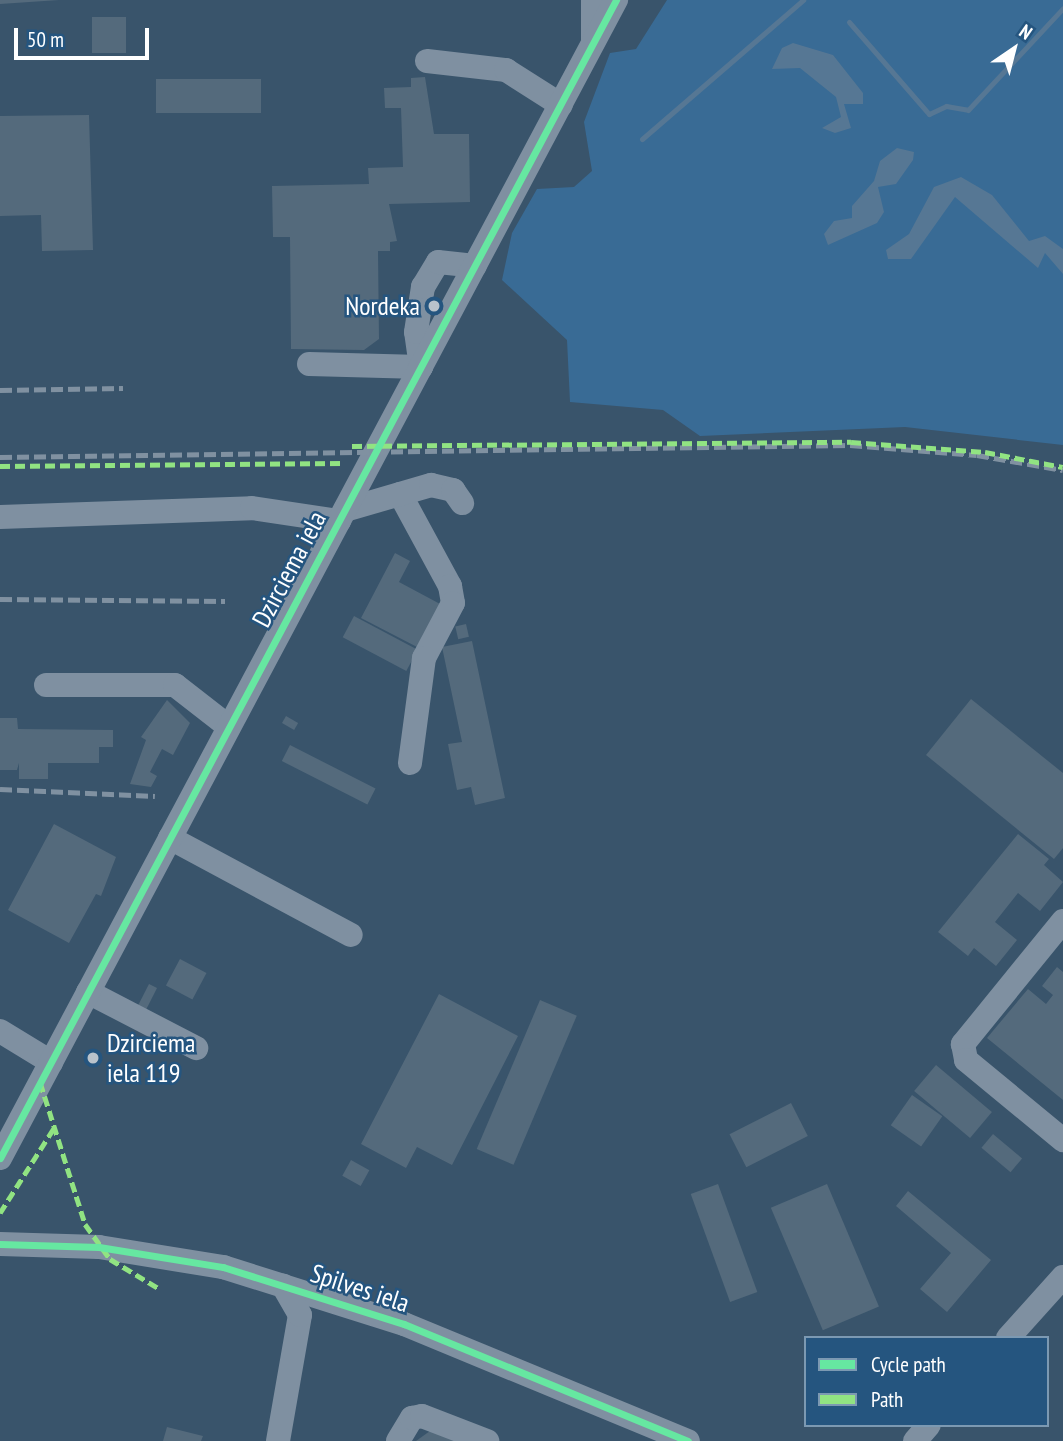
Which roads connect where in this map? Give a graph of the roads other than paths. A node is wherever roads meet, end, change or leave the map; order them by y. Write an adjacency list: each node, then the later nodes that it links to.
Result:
1 (593, 0): 3 (street)
2 (617, 0): 3 (street, Dzirciema iela)
3 (593, 45): 5 (street, Dzirciema iela)
4 (427, 61): 5 (street)
5 (561, 105): 6 (street, Dzirciema iela)
6 (475, 266): 8 (street, Dzirciema iela); 8 (street)
7 (309, 364): 8 (street)
8 (421, 367): 11 (street, Dzirciema iela)
9 (400, 494): 10 (street); 11 (street); 15 (street)
10 (462, 503)
11 (342, 515): 12 (street); 14 (street, Dzirciema iela)
12 (0, 517)
13 (46, 685): 14 (street)
14 (229, 727): 16 (street, Dzirciema iela)
15 (410, 763)
16 (170, 838): 18 (street); 19 (street, Dzirciema iela)
17 (1063, 921): 23 (street)
18 (351, 935)
19 (88, 992): 21 (street); 22 (street, Dzirciema iela)
20 (0, 1031): 22 (street)
21 (196, 1048)
22 (51, 1062): 24 (street, Dzirciema iela)
23 (1063, 1140)
24 (0, 1158)
25 (0, 1244): 27 (street, Spilves iela)
26 (1063, 1277): 30 (street)
27 (283, 1285): 28 (street, Spilves iela); 29 (street)
28 (330, 1298): 29 (street); 35 (street, Spilves iela)
29 (300, 1315): 32 (street)
30 (1010, 1336)
31 (927, 1427): 36 (street)
32 (278, 1441)
33 (398, 1441): 34 (street)
34 (487, 1441)
35 (688, 1441)
36 (915, 1441)

